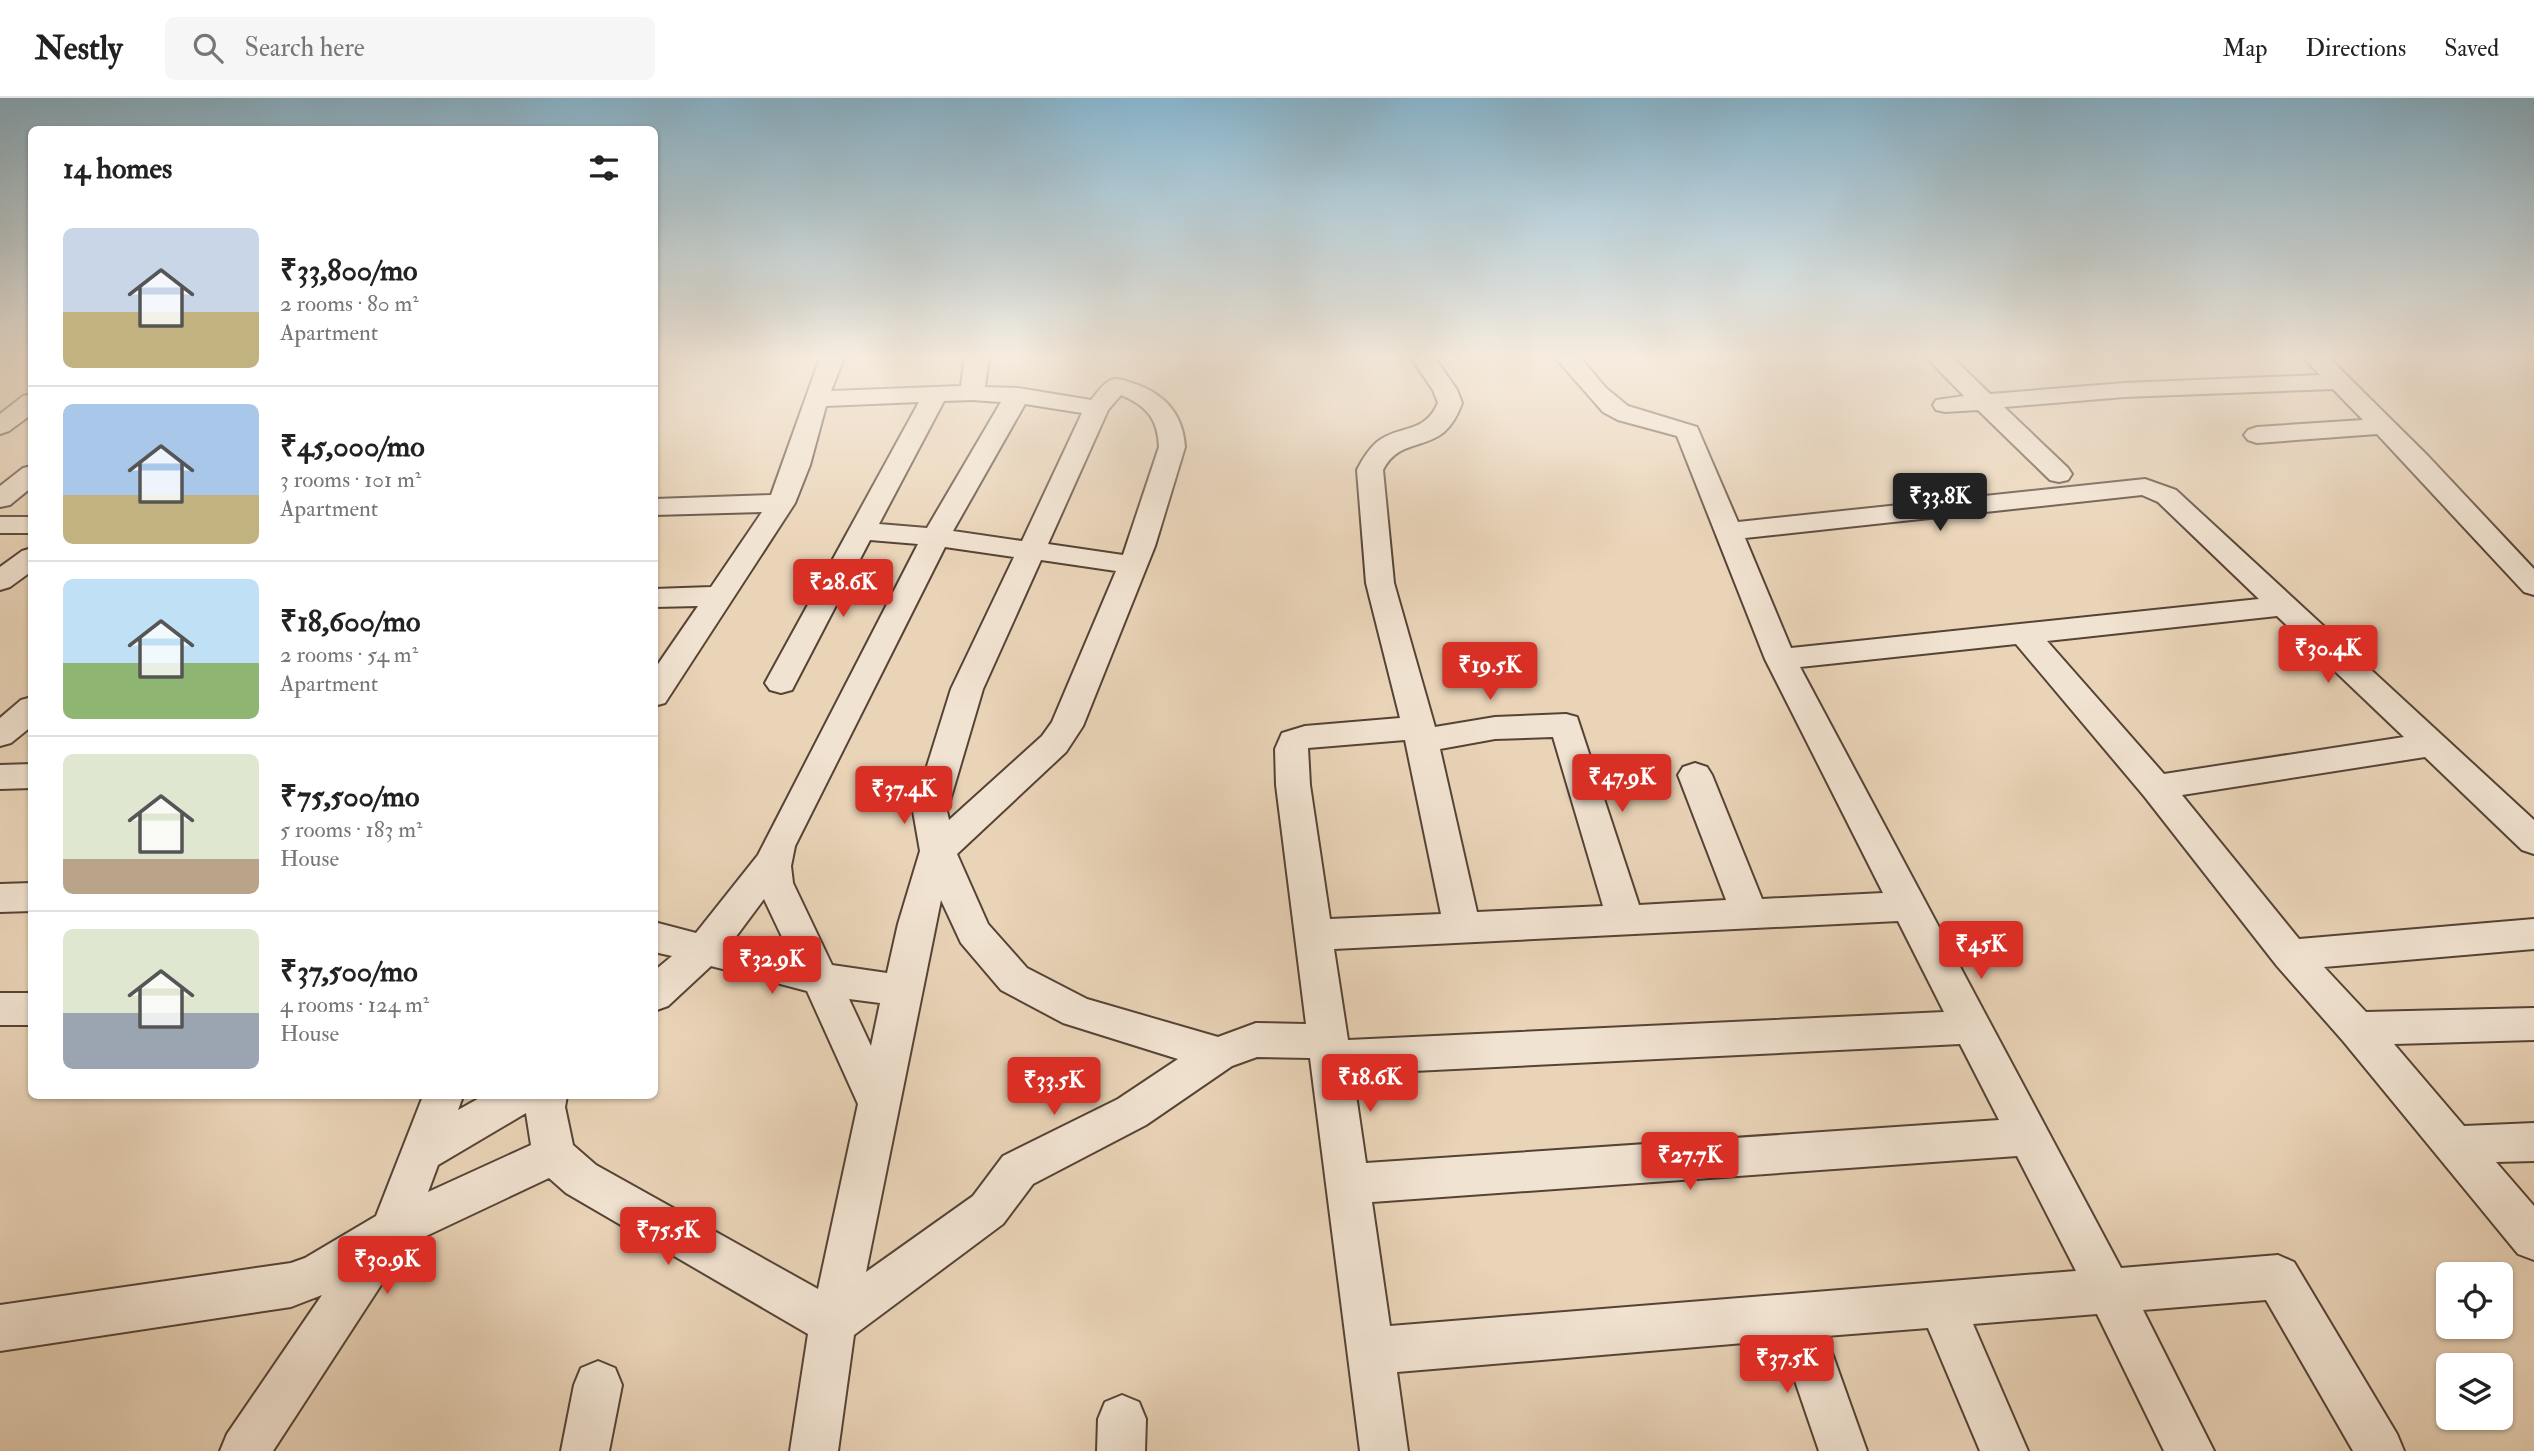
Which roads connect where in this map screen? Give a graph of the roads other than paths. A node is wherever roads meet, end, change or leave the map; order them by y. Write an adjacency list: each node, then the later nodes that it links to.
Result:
1 (810, 418): 16 (street)
2 (922, 418): 20 (street)
3 (1005, 418): 22 (street)
4 (1092, 418): 23 (street)
5 (1167, 418): 25 (street)
6 (1443, 418): 38 (street)
7 (1644, 418): 21 (street)
8 (2001, 418): 13 (street)
9 (2374, 418): 11 (street)
10 (2392, 418): 26 (street)
11 (2382, 426): 12 (street); 26 (street)
12 (2258, 435)
13 (2059, 474)
14 (28, 477): 15 (street)
15 (0, 499)
16 (781, 503): 17 (street); 28 (street)
17 (658, 507)
18 (0, 524): 19 (street)
19 (28, 525)
20 (861, 531): 22 (street); 35 (street)
21 (1730, 531): 30 (street); 32 (street)
22 (936, 537): 23 (street); 46 (street)
23 (1030, 550): 25 (street); 45 (street)
24 (28, 560): 27 (street)
25 (1133, 565): 45 (street)
26 (2531, 572)
27 (0, 581)
28 (719, 596): 29 (street); 33 (street)
29 (658, 598)
30 (2283, 606): 31 (street); 39 (street)
31 (2025, 635): 32 (street); 43 (street)
32 (1780, 659): 49 (street)
33 (664, 666): 34 (street)
34 (658, 683)
35 (781, 683)
36 (28, 711): 37 (street)
37 (0, 735)
38 (1420, 735): 51 (street); 52 (street); 54 (street)
39 (2430, 746): 43 (street); 44 (street)
40 (1695, 775): 50 (street)
41 (28, 776): 42 (street)
42 (0, 777)
43 (2156, 787): 57 (street)
44 (2534, 841)
45 (938, 851): 60 (street); 67 (street)
46 (775, 859): 56 (street); 58 (street)
47 (28, 897): 48 (street)
48 (0, 898)
49 (1907, 906): 50 (street); 64 (street)
50 (1750, 915): 51 (street)
51 (1625, 919): 52 (street)
52 (1462, 927): 54 (street)
53 (2534, 934): 57 (street)
54 (1313, 935): 66 (street)
55 (658, 938): 56 (street)
56 (705, 949): 58 (street); 59 (street)
57 (2290, 955): 65 (street)
58 (820, 979): 60 (street); 71 (street)
59 (658, 991)
60 (903, 991): 71 (street)
61 (0, 1009): 62 (street)
62 (28, 1009)
63 (2534, 1024): 65 (street)
64 (1972, 1027): 66 (street); 72 (street)
65 (2357, 1029): 74 (street)
66 (1329, 1050): 67 (street); 77 (street)
67 (1218, 1054): 83 (street)
68 (442, 1099): 75 (street)
69 (514, 1099): 75 (street)
70 (546, 1099): 76 (street)
71 (880, 1105): 83 (street)
72 (2027, 1137): 77 (street); 80 (street)
73 (2534, 1142): 74 (street)
74 (2455, 1145): 79 (street)
75 (422, 1152): 78 (street)
76 (554, 1155): 78 (street); 83 (street)
77 (1349, 1184): 85 (street)
78 (392, 1230): 84 (street); 87 (street)
79 (2534, 1239)
80 (2109, 1290): 81 (street); 93 (street); 94 (street)
81 (1941, 1304): 82 (street); 92 (street)
82 (1796, 1316): 85 (street); 91 (street)
83 (833, 1322): 89 (street)
84 (0, 1328)
85 (1370, 1351): 90 (street)
86 (598, 1385): 88 (street)
87 (244, 1451)
88 (585, 1451)
89 (814, 1451)
90 (1384, 1451)
91 (1843, 1451)
92 (2004, 1451)
93 (2190, 1451)
94 (2380, 1451)

